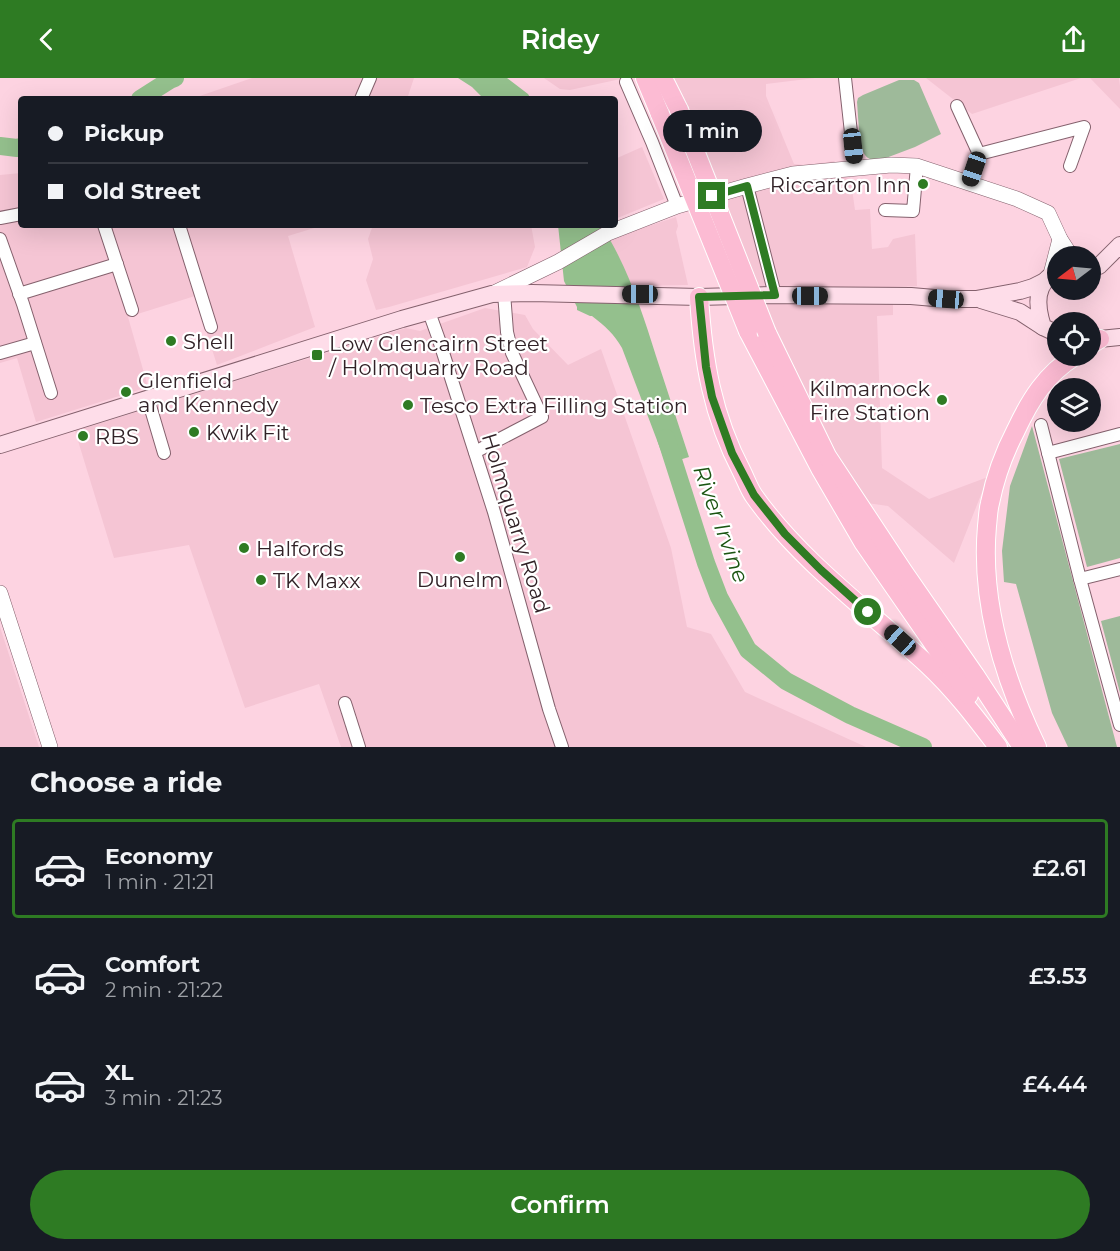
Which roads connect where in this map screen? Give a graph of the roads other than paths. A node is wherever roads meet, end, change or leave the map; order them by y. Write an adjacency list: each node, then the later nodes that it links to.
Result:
1 (370, 78): 6 (street)
2 (645, 78): 66 (main road, bridge)
3 (663, 78): 67 (main road, bridge)
4 (845, 78): 11 (street)
5 (626, 82): 14 (street)
6 (361, 96)
7 (957, 106): 8 (street)
8 (980, 154): 10 (street); 12 (street)
9 (917, 166): 11 (street); 12 (street); 15 (street)
10 (1070, 166)
11 (855, 169): 13 (street)
12 (969, 183): 21 (street)
13 (747, 186): 14 (street); 36 (street)
14 (677, 206): 30 (street)
15 (885, 210)
16 (18, 215): 17 (street)
17 (0, 218)
18 (105, 228): 27 (street)
19 (180, 228): 42 (street)
20 (0, 239): 25 (street)
21 (1060, 239): 23 (street); 24 (street)
22 (1120, 245): 26 (main road)
23 (1058, 246)
24 (1065, 246)
25 (2, 253): 34 (street)
26 (1101, 261)
27 (117, 264): 34 (street); 39 (street)
28 (1101, 266): 29 (main road)
29 (1120, 267)
30 (535, 274): 33 (street); 35 (street)
31 (1047, 278): 38 (main road)
32 (1047, 283): 41 (main road)
33 (532, 293): 35 (main road); 37 (main road)
34 (20, 294): 46 (street)
35 (498, 294): 40 (main road); 54 (street)
36 (775, 295): 37 (main road); 38 (main road)
37 (699, 297): 65 (main road)
38 (976, 299): 43 (main road)
39 (132, 310)
40 (429, 312): 50 (main road); 54 (street, Holmquarry Road)
41 (1047, 326)
42 (211, 327)
43 (1047, 329)
44 (1120, 337): 45 (main road)
45 (1101, 340)
46 (35, 343): 47 (street); 49 (street)
47 (0, 353)
48 (1062, 366): 68 (main road)
49 (51, 393)
50 (148, 399): 53 (main road); 55 (street)
51 (1041, 425): 56 (street)
52 (1120, 434): 56 (street)
53 (0, 445)
54 (475, 452): 64 (street, Holmquarry Road)
55 (164, 453)
56 (1048, 453): 58 (street)
57 (1120, 569): 58 (street)
58 (1080, 579): 61 (street)
59 (0, 593): 62 (street)
60 (345, 703): 63 (street)
61 (1120, 724)
62 (50, 747)
63 (359, 747)
64 (562, 747)
65 (998, 747)
66 (1003, 747)
67 (1022, 747)
68 (1037, 747)

